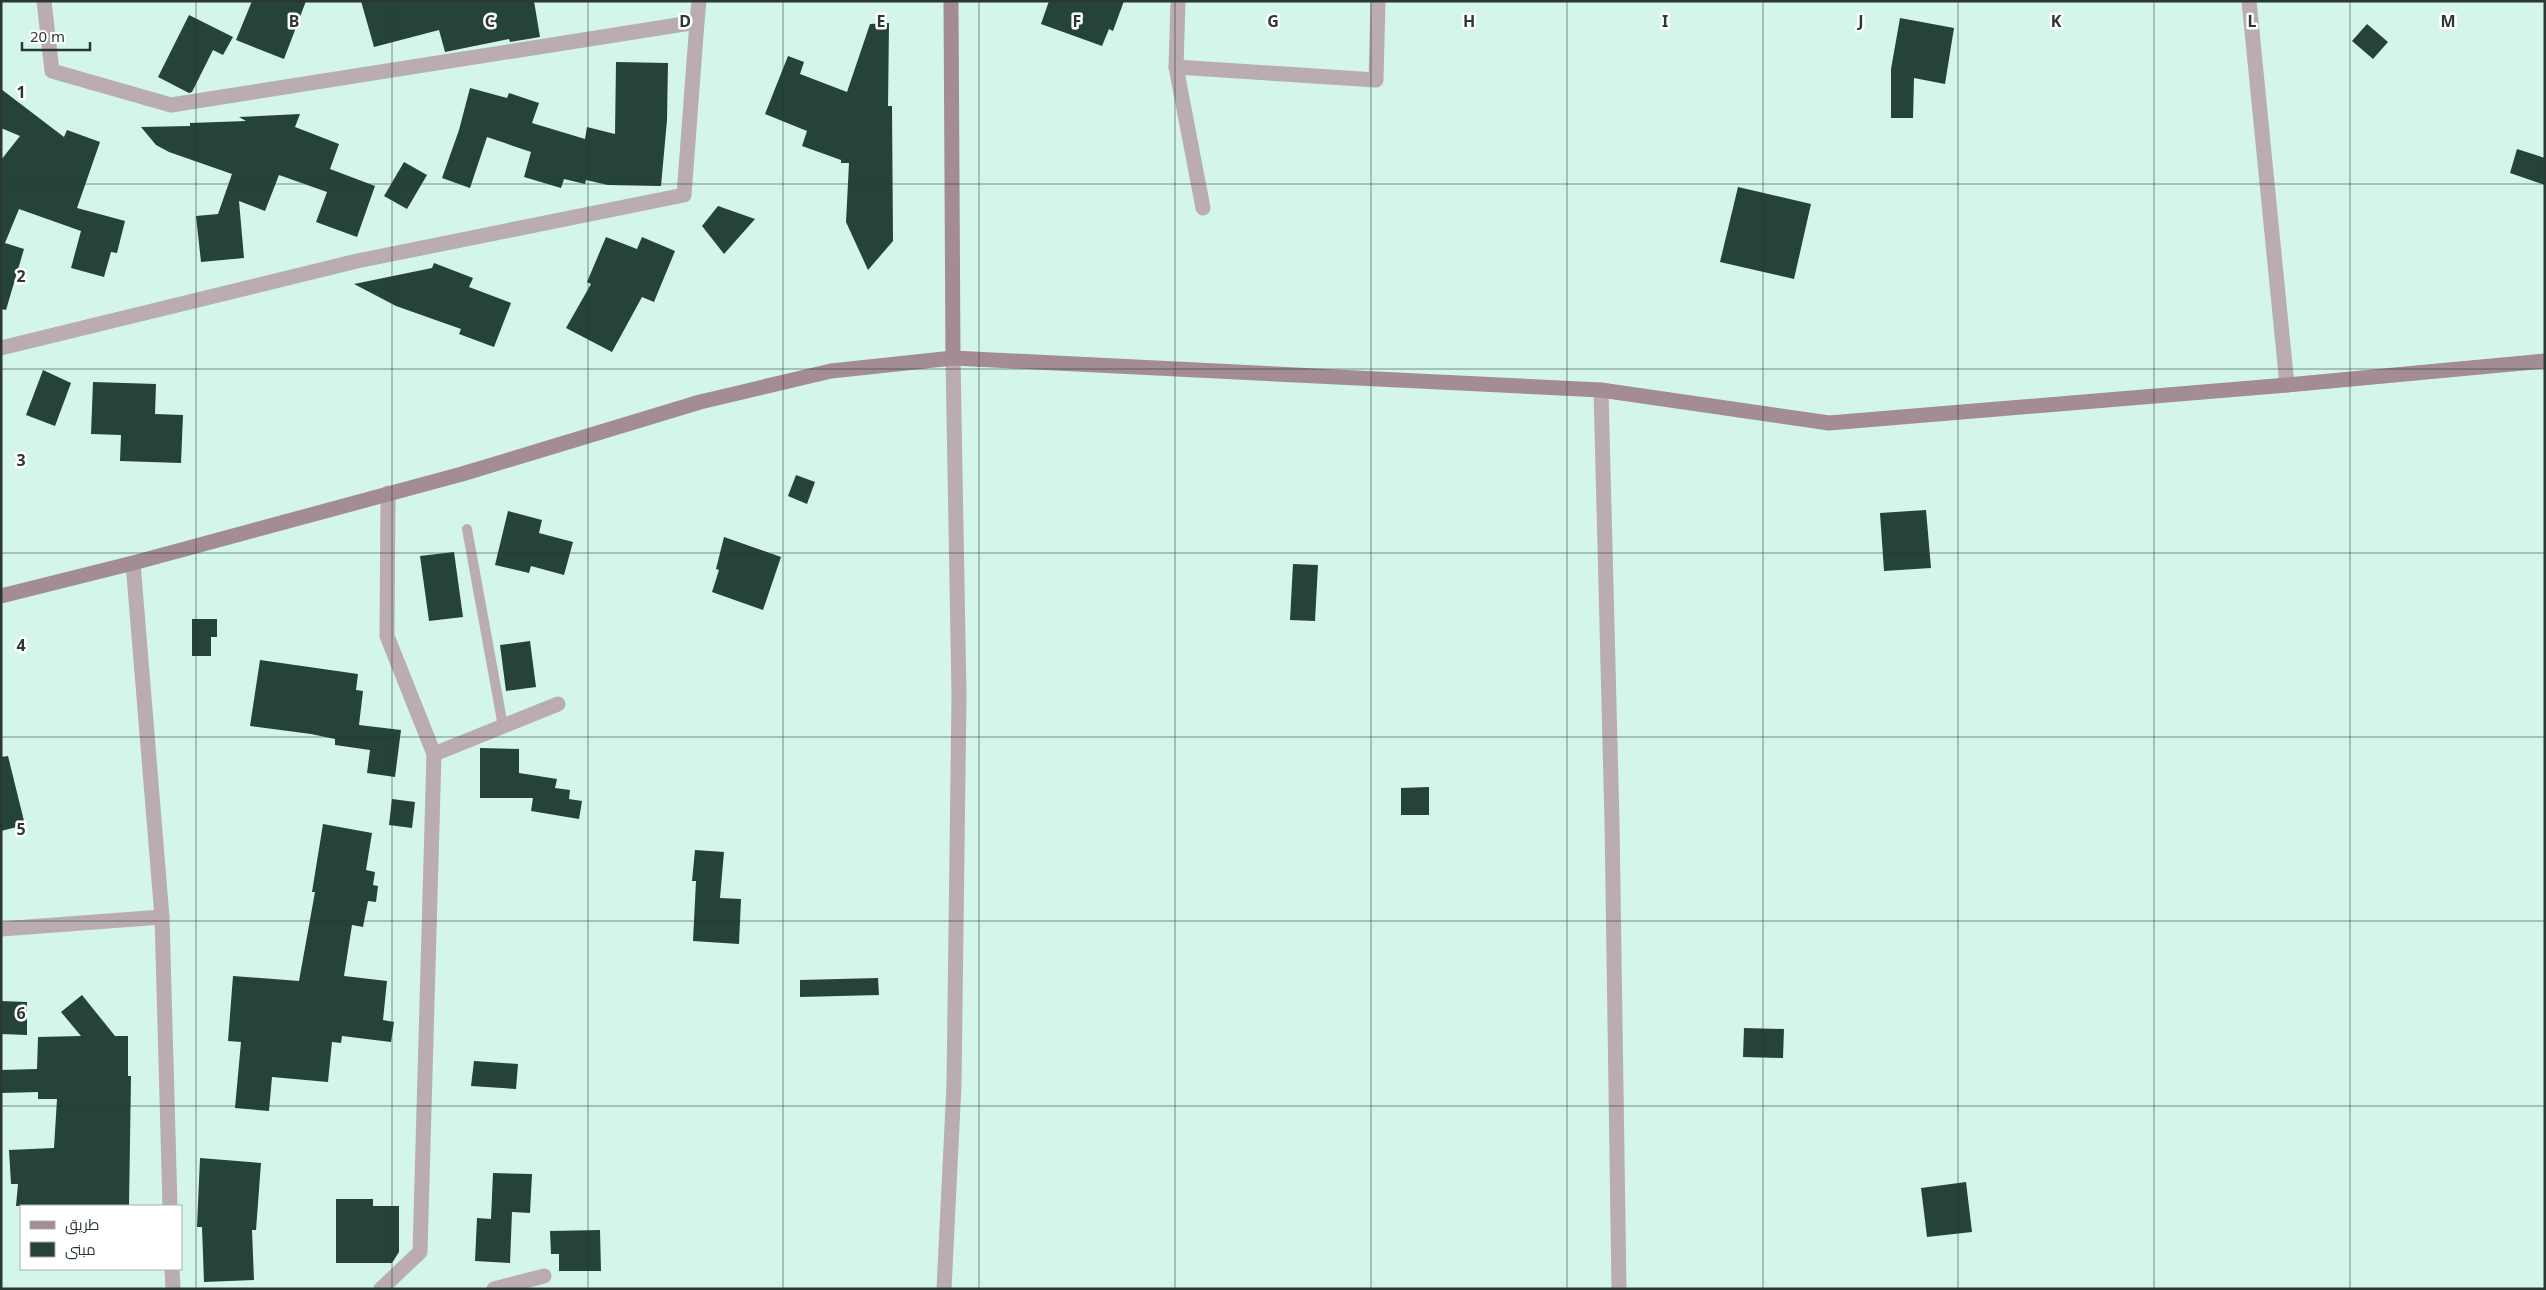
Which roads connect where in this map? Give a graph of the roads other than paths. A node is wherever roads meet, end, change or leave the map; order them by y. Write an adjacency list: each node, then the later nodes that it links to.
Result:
1 (44, 1): 7 (street)
2 (699, 1): 7 (street)
3 (951, 1): 11 (street)
4 (1178, 1): 8 (street)
5 (1378, 1): 8 (street)
6 (2249, 1): 13 (street)
7 (697, 22): 10 (street)
8 (1176, 67): 9 (street)
9 (1203, 208)
10 (1, 348)
11 (953, 358): 14 (street); 15 (street); 30 (street)
12 (2545, 361): 13 (street)
13 (2287, 385): 14 (street)
14 (1601, 390): 31 (street)
15 (388, 493): 17 (street); 21 (street)
16 (468, 529): 20 (lane)
17 (133, 563): 18 (street); 22 (street)
18 (1, 596)
19 (558, 704): 20 (street)
20 (503, 726): 21 (street)
21 (434, 754): 28 (street)
22 (162, 917): 23 (street); 24 (street)
23 (1, 928)
24 (170, 1205)
25 (172, 1270): 27 (street)
26 (544, 1276): 29 (street)
27 (173, 1289)
28 (381, 1289)
29 (494, 1289)
30 (944, 1289)
31 (1619, 1289)

